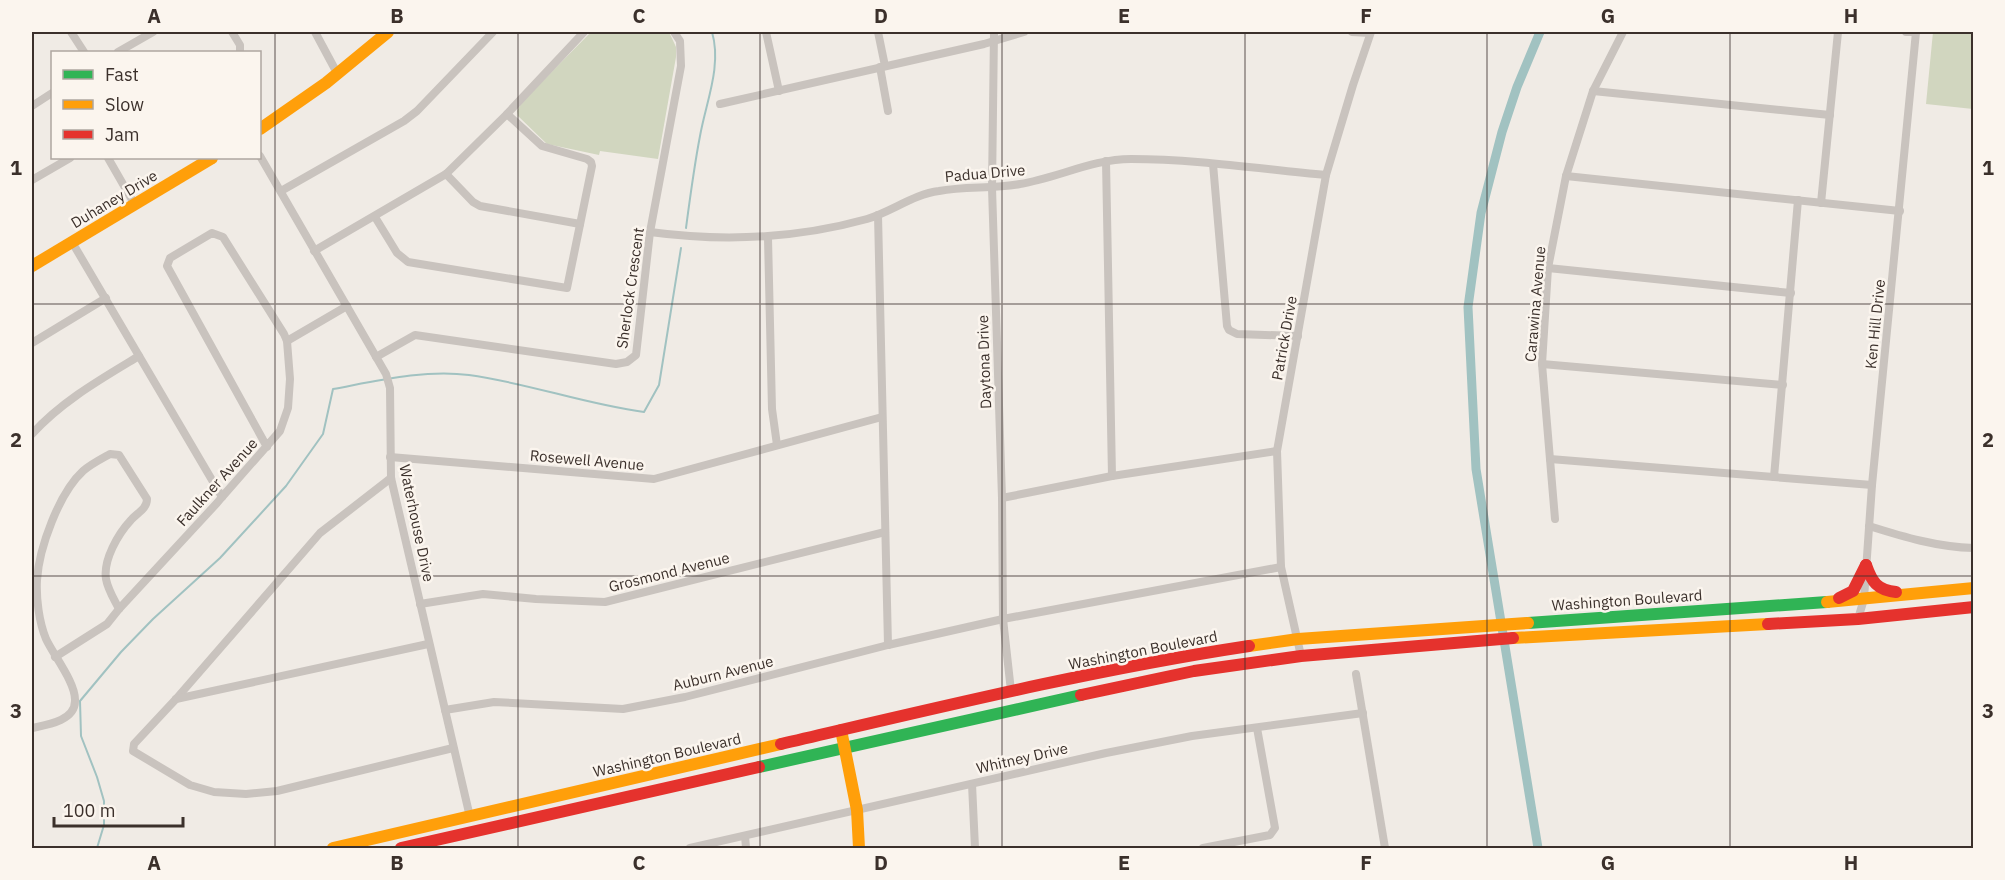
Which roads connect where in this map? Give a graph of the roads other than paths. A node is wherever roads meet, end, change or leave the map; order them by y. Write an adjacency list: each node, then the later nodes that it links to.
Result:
1 (71, 32): 19 (street)
2 (153, 32): 20 (street)
3 (232, 32): 21 (street)
4 (315, 32): 23 (street)
5 (388, 32): 23 (main road)
6 (493, 32): 44 (street)
7 (584, 32): 30 (street)
8 (674, 32): 52 (street, Sherlock Crescent)
9 (766, 32): 24 (street)
10 (878, 32): 22 (street)
11 (1024, 32): 18 (street)
12 (1352, 32): 13 (street)
13 (1370, 32): 40 (street, Patrick Drive)
14 (1623, 32): 25 (street, Carawina Avenue)
15 (1838, 32): 31 (street)
16 (1906, 32): 17 (street)
17 (1916, 32): 48 (street, Ken Hill Drive)
18 (994, 36): 22 (street); 43 (street, Daytona Drive)
19 (83, 51)
20 (120, 51)
21 (240, 51)
22 (883, 66): 24 (street); 29 (street)
23 (337, 73): 32 (main road)
24 (779, 91): 27 (street)
25 (1593, 91): 31 (street); 41 (street, Carawina Avenue)
26 (51, 94): 28 (street)
27 (720, 105)
28 (32, 106)
29 (888, 111)
30 (507, 114): 39 (street); 51 (street)
31 (1830, 115): 46 (street)
32 (261, 128)
33 (261, 158): 44 (street, Waterhouse Drive)
34 (68, 159): 42 (street)
35 (109, 159): 47 (street)
36 (211, 159): 47 (main road, Duhaney Drive)
37 (1106, 161): 38 (street, Padua Drive); 43 (street, Padua Drive); 75 (street)
38 (1213, 164): 40 (street, Padua Drive); 61 (street)
39 (446, 174): 50 (street); 51 (street)
40 (1326, 175): 61 (street, Patrick Drive)
41 (1566, 176): 45 (street); 57 (street, Carawina Avenue)
42 (32, 180)
43 (992, 188): 49 (street, Padua Drive); 80 (street, Daytona Drive)
44 (280, 191): 55 (street, Waterhouse Drive)
45 (1798, 200): 46 (street); 58 (street)
46 (1821, 203): 48 (street)
47 (135, 205): 54 (main road, Duhaney Drive)
48 (1900, 211): 78 (street, Ken Hill Drive)
49 (878, 215): 53 (street, Padua Drive); 68 (street)
50 (375, 217): 51 (street); 55 (street)
51 (580, 224)
52 (650, 232): 53 (street, Padua Drive); 65 (street, Sherlock Crescent)
53 (768, 238): 70 (street)
54 (72, 242): 56 (main road, Duhaney Drive); 59 (street)
55 (314, 251): 60 (street, Waterhouse Drive)
56 (32, 266)
57 (1548, 267): 58 (street); 66 (street, Carawina Avenue)
58 (1791, 293): 67 (street)
59 (106, 298): 63 (street); 64 (street)
60 (347, 306): 62 (street); 65 (street, Waterhouse Drive)
61 (1298, 336): 72 (street, Patrick Drive)
62 (287, 340): 71 (street, Faulkner Avenue); 71 (street)
63 (32, 343)
64 (139, 356): 69 (street); 79 (street)
65 (376, 357): 73 (street, Waterhouse Drive)
66 (1542, 364): 67 (street); 74 (street, Carawina Avenue)
67 (1783, 385): 76 (street)
68 (882, 417): 70 (street, Rosewell Avenue); 83 (street)
69 (32, 434)
70 (777, 445): 73 (street, Rosewell Avenue)
71 (267, 447): 79 (street, Faulkner Avenue)
72 (1277, 452): 75 (street); 86 (street, Patrick Drive)
73 (390, 457): 77 (street, Waterhouse Drive)
74 (1550, 459): 76 (street); 81 (street, Carawina Avenue)
75 (1112, 476): 80 (street)
76 (1774, 477): 78 (street)
77 (391, 478): 91 (street, Waterhouse Drive); 103 (street)
78 (1872, 485): 82 (street, Ken Hill Drive)
79 (222, 497): 93 (street, Faulkner Avenue)
80 (1002, 498): 94 (street, Daytona Drive)
81 (1555, 519)
82 (1869, 526): 84 (street); 85 (street, Ken Hill Drive)
83 (885, 532): 91 (street, Grosmond Avenue); 98 (street)
84 (1974, 548)
85 (1866, 565): 88 (main road); 89 (street, Ken Hill Drive); 90 (main road)
86 (1281, 567): 94 (street, Auburn Avenue); 96 (street, Patrick Drive)
87 (1974, 588): 88 (main road, Washington Boulevard)
88 (1914, 594): 89 (main road, Washington Boulevard)
89 (1864, 599): 90 (main road, Washington Boulevard); 95 (street, Ken Hill Drive)
90 (1812, 602): 96 (main road, Washington Boulevard)
91 (420, 604): 97 (street, Waterhouse Drive)
92 (1974, 607): 95 (main road, Washington Boulevard)
93 (119, 609): 100 (street, Faulkner Avenue); 100 (street)
94 (1003, 619): 98 (street, Auburn Avenue); 102 (street, Daytona Drive)
95 (1858, 619): 99 (main road, Washington Boulevard)
96 (1298, 639): 99 (street, Patrick Drive); 102 (main road, Washington Boulevard)
97 (428, 644): 103 (street); 104 (street, Waterhouse Drive)
98 (888, 645): 104 (street, Auburn Avenue)
99 (1301, 656): 110 (main road, Washington Boulevard)
100 (56, 657): 106 (street)
101 (1356, 674): 105 (street)
102 (1011, 691): 108 (main road, Washington Boulevard)
103 (176, 699): 109 (street)
104 (445, 710): 109 (street, Waterhouse Drive)
105 (1362, 713): 107 (street, Whitney Drive); 122 (street)
106 (32, 728)
107 (1257, 728): 111 (street, Whitney Drive); 121 (street)
108 (841, 730): 110 (main road); 113 (main road, Washington Boulevard)
109 (453, 748): 113 (street, Waterhouse Drive)
110 (845, 748): 112 (main road); 116 (main road, Washington Boulevard)
111 (972, 783): 112 (street, Whitney Drive); 120 (street)
112 (857, 810): 114 (street, Whitney Drive); 119 (main road)
113 (470, 817): 115 (main road, Washington Boulevard)
114 (745, 836): 117 (street, Whitney Drive); 118 (street)
115 (333, 849)
116 (401, 849)
117 (690, 849)
118 (746, 849)
119 (859, 849)
120 (975, 849)
121 (1203, 849)
122 (1385, 849)

